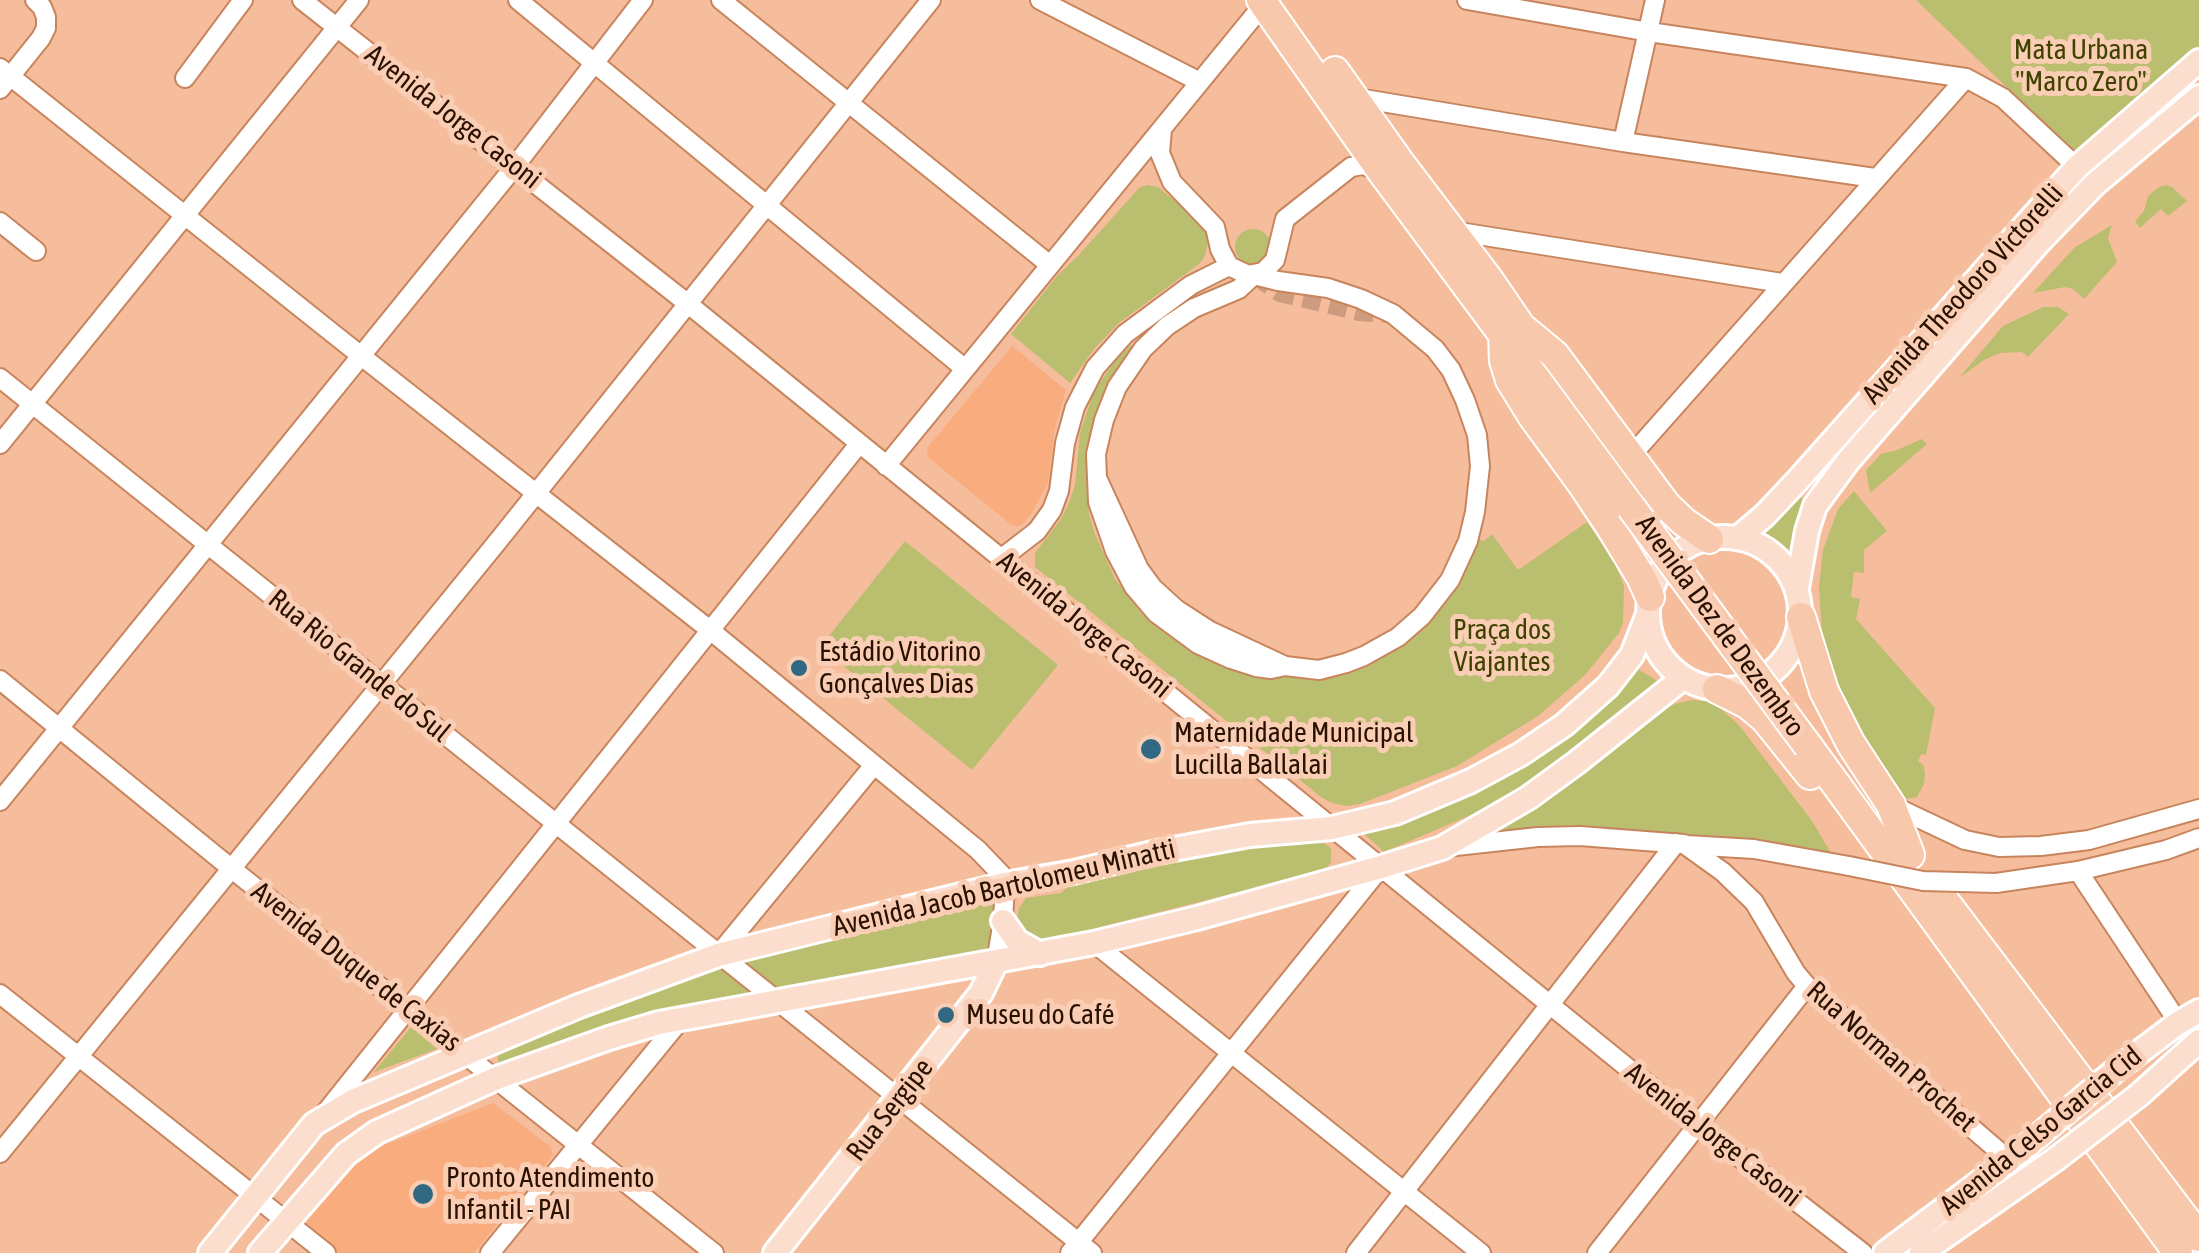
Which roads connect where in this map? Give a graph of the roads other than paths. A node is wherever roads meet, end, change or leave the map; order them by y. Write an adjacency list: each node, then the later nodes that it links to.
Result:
1 (34, 0): 17 (street)
2 (243, 0): 18 (street)
3 (302, 0): 13 (street, Avenida Jorge Casoni)
4 (359, 0): 13 (street)
5 (518, 0): 15 (street)
6 (643, 0): 15 (street)
7 (721, 0): 23 (street)
8 (931, 0): 23 (street)
9 (1040, 0): 20 (street)
10 (1467, 0): 14 (street)
11 (1655, 0): 14 (street)
12 (1269, 1): 20 (street); 21 (highway, Avenida Dez de Dezembro); 28 (highway, Avenida Dez de Dezembro)
13 (338, 26): 26 (street, Avenida Jorge Casoni); 32 (street)
14 (1649, 32): 19 (street); 25 (street)
15 (595, 62): 26 (street); 31 (street)
16 (2199, 62): 27 (main road, Avenida Theodoro Victorelli)
17 (4, 78): 32 (street)
18 (185, 78)
19 (1966, 78): 27 (street); 29 (street)
20 (1200, 82): 24 (street)
21 (1352, 96): 25 (street); 34 (highway, Avenida Dez de Dezembro)
22 (2199, 97): 30 (main road, Avenida Theodoro Victorelli)
23 (849, 102): 31 (street); 36 (street)
24 (1162, 129): 36 (street); 37 (street)
25 (1623, 142): 29 (street)
26 (515, 166): 40 (street, Avenida Jorge Casoni); 42 (street)
27 (2077, 167): 30 (street); 51 (main road, Avenida Theodoro Victorelli)
28 (1382, 172): 38 (street); 41 (highway, Avenida Dez de Dezembro)
29 (1875, 178): 39 (street)
30 (2094, 184): 55 (main road, Avenida Theodoro Victorelli)
31 (766, 206): 40 (street); 43 (street)
32 (185, 215): 42 (street); 45 (street)
33 (0, 222): 35 (street)
34 (1453, 231): 39 (street); 41 (highway, Avenida Dez de Dezembro)
35 (36, 252)
36 (1050, 265): 43 (street)
37 (1230, 266): 38 (street); 54 (street)
38 (1254, 275): 38 (street)
39 (1782, 283): 48 (street)
40 (687, 303): 47 (street, Avenida Jorge Casoni); 50 (street)
41 (1511, 330): 48 (highway); 56 (highway); 73 (highway, Avenida Dez de Dezembro)
42 (360, 356): 50 (street); 53 (street)
43 (964, 368): 49 (street)
44 (0, 378): 45 (street, Rua Rio Grande do Sul)
45 (32, 404): 46 (street); 53 (street, Rua Rio Grande do Sul)
46 (0, 444)
47 (860, 444): 49 (street, Avenida Jorge Casoni); 58 (street)
48 (1630, 456): 52 (highway)
49 (886, 466): 54 (street, Avenida Jorge Casoni)
50 (536, 494): 58 (street); 61 (street)
51 (1738, 538): 52 (main road); 55 (main road)
52 (1708, 539): 56 (main road)
53 (208, 545): 61 (street, Rua Rio Grande do Sul); 63 (street)
54 (1002, 558): 69 (street, Avenida Jorge Casoni)
55 (1796, 588): 57 (main road)
56 (1649, 606): 59 (main road); 69 (main road, Avenida Jacob Bartolomeu Minatti)
57 (1800, 617): 62 (main road); 66 (highway)
58 (710, 630): 64 (street); 68 (street)
59 (1683, 678): 62 (main road); 72 (main road)
60 (0, 680): 63 (street, Avenida Duque de Caxias)
61 (381, 684): 68 (street, Rua Rio Grande do Sul); 75 (street)
62 (1717, 690): 73 (highway)
63 (60, 727): 65 (street); 75 (street, Avenida Duque de Caxias)
64 (874, 765): 77 (street); 80 (street)
65 (0, 801)
66 (1890, 805): 67 (street); 73 (highway)
67 (2199, 809)
68 (556, 824): 80 (street, Rua Rio Grande do Sul); 87 (street)
69 (1332, 828): 74 (street, Avenida Jorge Casoni); 77 (main road, Avenida Jacob Bartolomeu Minatti)
70 (2199, 838): 76 (street)
71 (1680, 844): 72 (street); 76 (street, bridge); 83 (street, Rua Norman Prochet); 86 (street)
72 (1442, 848): 74 (main road)
73 (1906, 865): 107 (highway, Avenida Dez de Dezembro); 121 (highway, Avenida Dez de Dezembro)
74 (1381, 867): 79 (main road); 86 (street, Avenida Jorge Casoni); 91 (street)
75 (232, 869): 87 (street, Avenida Duque de Caxias); 93 (street)
76 (2078, 872): 88 (street)
77 (1005, 884): 78 (street); 80 (main road, Avenida Jacob Bartolomeu Minatti)
78 (1004, 920): 81 (main road); 82 (street)
79 (1094, 942): 81 (main road); 91 (street)
80 (718, 954): 85 (street, Rua Rio Grande do Sul); 92 (main road, Avenida Jacob Bartolomeu Minatti)
81 (1040, 954): 82 (main road)
82 (996, 962): 85 (main road); 97 (main road, Rua Sergipe)
83 (1808, 986): 99 (street); 102 (street, Rua Norman Prochet)
84 (0, 994): 93 (street)
85 (776, 1001): 89 (main road); 97 (street, Rua Rio Grande do Sul)
86 (1550, 1006): 99 (street, Avenida Jorge Casoni); 104 (street)
87 (410, 1009): 92 (street, Avenida Duque de Caxias); 98 (street)
88 (2189, 1017): 90 (street); 94 (main road, Avenida Celso Garcia Cid)
89 (682, 1018): 95 (main road); 100 (street)
90 (2196, 1044): 96 (main road, Avenida Celso Garcia Cid)
91 (1230, 1052): 104 (street); 108 (street)
92 (467, 1055): 95 (street, Avenida Duque de Caxias); 98 (main road, Avenida Jacob Bartolomeu Minatti)
93 (78, 1058): 101 (street); 105 (street)
94 (2126, 1062): 96 (main road); 102 (main road, Avenida Celso Garcia Cid, bridge)
95 (497, 1078): 100 (street, Avenida Duque de Caxias); 106 (main road)
96 (2144, 1090): 103 (main road, Avenida Celso Garcia Cid, bridge)
97 (898, 1100): 108 (street, Rua Rio Grande do Sul); 114 (main road, Rua Sergipe)
98 (314, 1124): 105 (main road)
99 (1698, 1125): 117 (street); 118 (street, Avenida Jorge Casoni)
100 (578, 1143): 112 (street); 113 (street, Avenida Duque de Caxias)
101 (0, 1154)
102 (2010, 1160): 103 (street, Rua Norman Prochet); 119 (main road, Avenida Celso Garcia Cid)
103 (2023, 1182): 120 (main road, Avenida Celso Garcia Cid)
104 (1404, 1192): 115 (street); 116 (street)
105 (254, 1196): 106 (street); 109 (main road)
106 (286, 1221): 110 (main road); 111 (street)
107 (2199, 1237)
108 (1080, 1249)
109 (210, 1253)
110 (260, 1253)
111 (326, 1253)
112 (490, 1253)
113 (714, 1253)
114 (776, 1253)
115 (1356, 1253)
116 (1481, 1253)
117 (1597, 1253)
118 (1863, 1253)
119 (1886, 1253)
120 (1921, 1253)
121 (2178, 1253)

